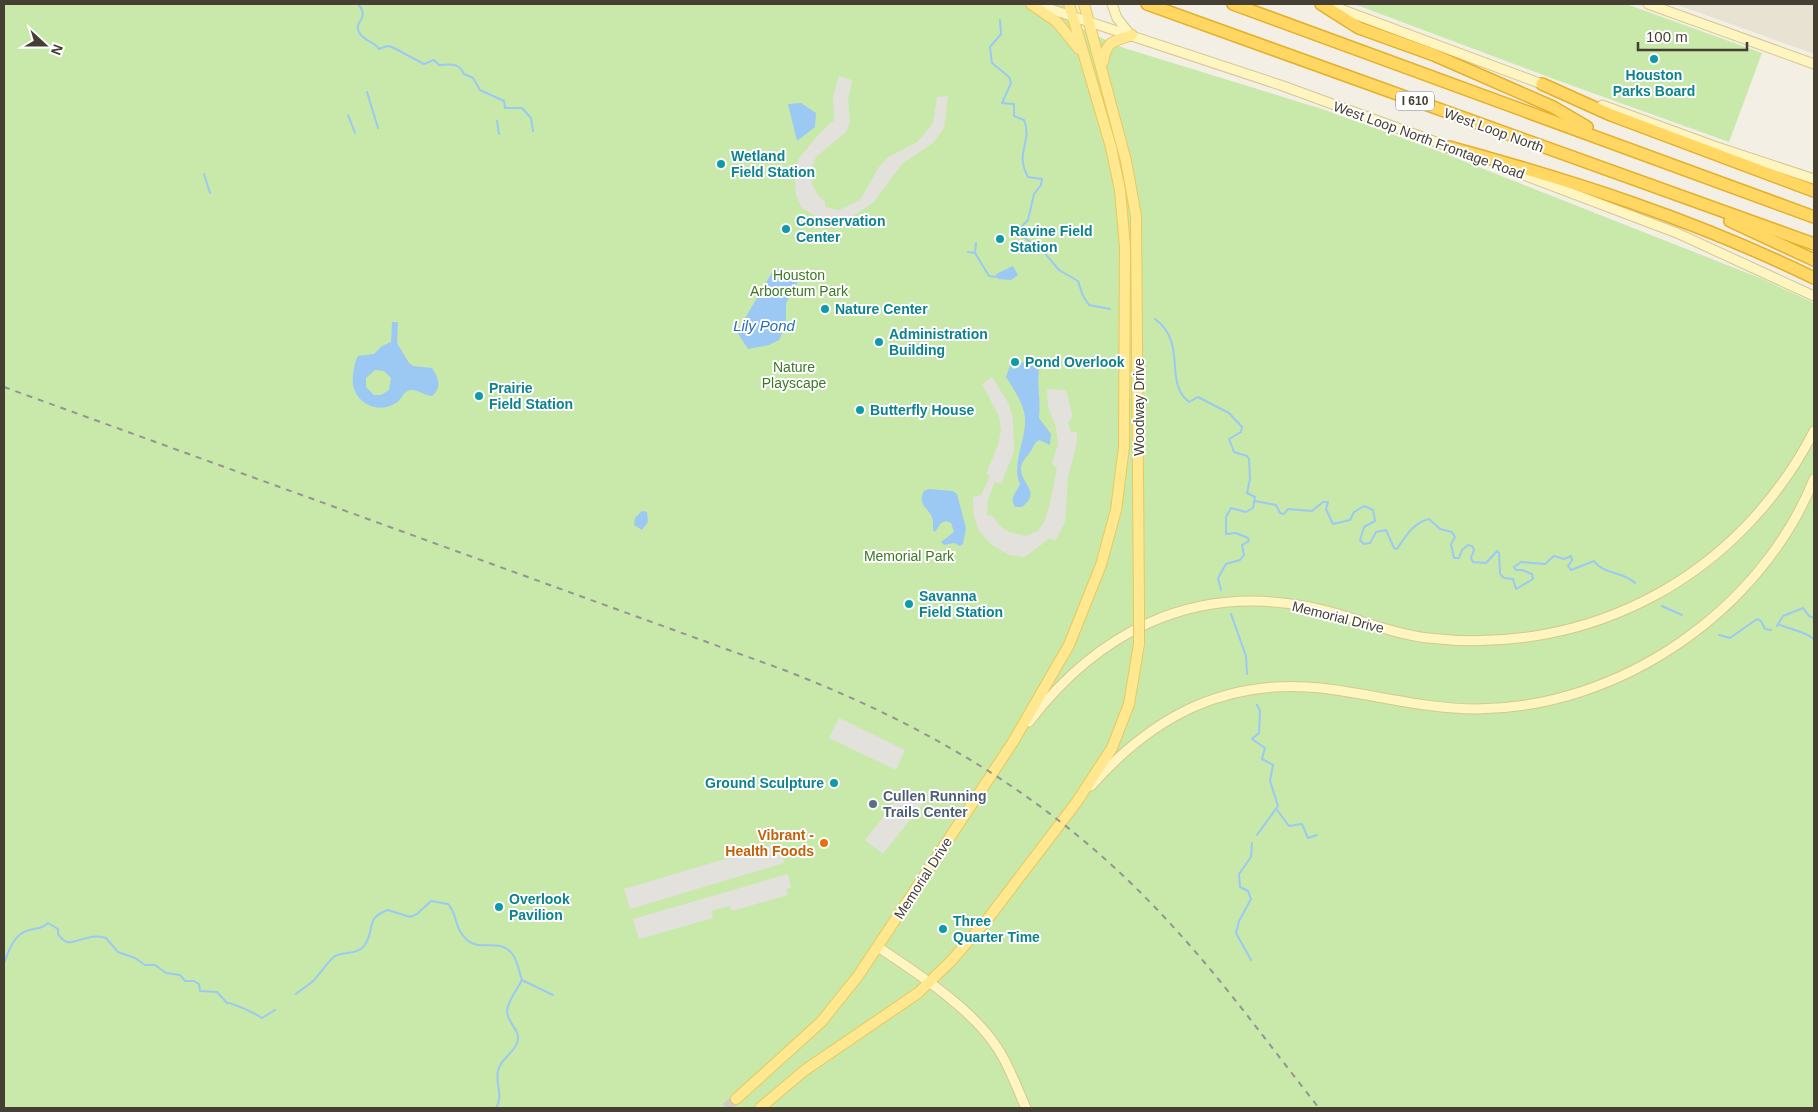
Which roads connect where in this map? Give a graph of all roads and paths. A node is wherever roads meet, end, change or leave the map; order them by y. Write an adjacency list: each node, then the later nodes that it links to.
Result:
1 (1031, 4): 14 (main road)
2 (1035, 4): 11 (main road, West Loop North Frontage Road)
3 (1069, 4): 11 (main road, Woodway Drive)
4 (1084, 4): 12 (main road, Woodway Drive)
5 (1112, 4): 13 (main road)
6 (1147, 4): 22 (highway, West Loop North / I 610)
7 (1233, 4): 18 (highway, I 610)
8 (1321, 4): 18 (highway)
9 (1327, 4): 17 (main road)
10 (1648, 4): 15 (main road)
11 (1073, 16): 12 (main road, West Loop North Frontage Road); 14 (main road, Woodway Drive)
12 (1089, 20): 13 (main road, West Loop North Frontage Road); 16 (main road, Woodway Drive)
13 (1132, 35): 16 (main road); 19 (main road, West Loop North Frontage Road)
14 (1083, 55): 29 (main road, Woodway Drive)
15 (1814, 64)
16 (1102, 66): 28 (main road, Woodway Drive)
17 (1542, 84): 20 (main road); 21 (highway)
18 (1613, 142): 23 (highway, I 610)
19 (1449, 147): 26 (highway); 27 (main road, West Loop North Frontage Road)
20 (1814, 179)
21 (1814, 191)
22 (1683, 199): 24 (highway, West Loop North / I 610); 25 (highway)
23 (1814, 217)
24 (1814, 244)
25 (1814, 260)
26 (1814, 278)
27 (1814, 296)
28 (1139, 364): 29 (main road); 33 (main road, Woodway Drive, bridge)
29 (1126, 365): 32 (main road, Woodway Drive)
30 (1814, 430): 32 (main road, Memorial Drive)
31 (1814, 479): 33 (main road)
32 (1013, 742): 34 (main road, Memorial Drive)
33 (1076, 803): 35 (main road)
34 (878, 947): 35 (main road); 36 (main road, Memorial Drive)
35 (930, 983): 37 (main road); 38 (main road)
36 (736, 1099)
37 (760, 1108)
38 (1026, 1108)

